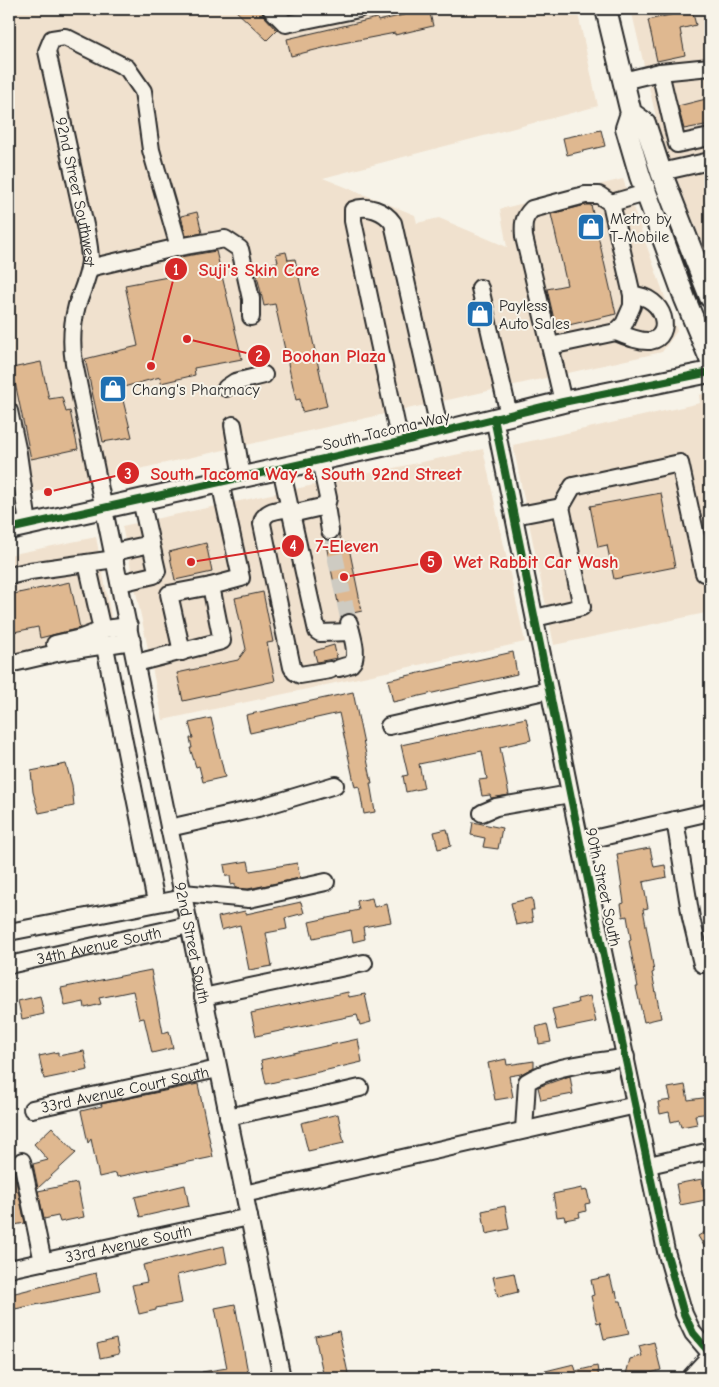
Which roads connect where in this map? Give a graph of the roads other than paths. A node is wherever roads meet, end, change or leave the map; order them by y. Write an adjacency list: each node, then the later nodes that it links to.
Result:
1 (271, 9): 2 (street)
2 (359, 9)
3 (606, 9): 6 (main road)
4 (710, 67): 5 (street)
5 (660, 72): 6 (street); 8 (street)
6 (623, 81): 7 (main road)
7 (631, 113): 10 (main road); 11 (main road)
8 (710, 137)
9 (710, 161): 10 (street)
10 (661, 172): 17 (main road)
11 (646, 193): 12 (street); 21 (main road)
12 (611, 203): 16 (street); 20 (street)
13 (179, 247): 14 (street); 14 (street, 92nd Street Southwest); 18 (street)
14 (89, 268): 38 (street, 92nd Street Southwest)
15 (480, 288): 27 (street, 90th Street South)
16 (632, 295): 19 (street); 19 (street)
17 (710, 297)
18 (251, 317)
19 (616, 332): 20 (street)
20 (550, 346): 25 (street)
21 (710, 359)
22 (710, 372): 25 (main road, South Tacoma Way)
23 (264, 376): 24 (street)
24 (226, 388)
25 (563, 402): 27 (main road, South Tacoma Way)
26 (9, 411): 41 (street)
27 (501, 416): 29 (main road, South Tacoma Way); 40 (street, 90th Street South)
28 (233, 425): 33 (street)
29 (440, 432): 30 (main road, South Tacoma Way); 30 (street)
30 (400, 442): 31 (main road, South Tacoma Way)
31 (320, 460): 32 (main road, South Tacoma Way); 36 (street)
32 (281, 468): 33 (main road, South Tacoma Way); 39 (street)
33 (242, 477): 34 (main road, South Tacoma Way)
34 (220, 482): 35 (main road, South Tacoma Way); 49 (street)
35 (141, 500): 38 (main road, South Tacoma Way); 43 (street)
36 (326, 506): 39 (street); 42 (street)
37 (561, 506): 40 (street); 46 (street); 50 (street)
38 (104, 507): 41 (main road, South Tacoma Way); 44 (street, 92nd Street South)
39 (290, 511): 39 (street)
40 (514, 516): 50 (street, 90th Street South)
41 (18, 526)
42 (330, 531)
43 (151, 544): 44 (street); 48 (street)
44 (114, 556): 45 (street); 48 (street, 92nd Street South)
45 (87, 563): 47 (street); 51 (street)
46 (704, 573)
47 (9, 576)
48 (120, 583): 52 (street, 92nd Street South)
49 (211, 586): 54 (street); 54 (street)
50 (534, 618): 58 (street, 90th Street South)
51 (102, 630): 52 (street); 55 (street)
52 (130, 634): 53 (street); 56 (street, 92nd Street South)
53 (105, 647): 57 (street); 69 (street)
54 (182, 652): 56 (street)
55 (9, 654)
56 (136, 663): 65 (street, 92nd Street South)
57 (9, 664)
58 (549, 690): 59 (street); 61 (street, 90th Street South)
59 (389, 726)
60 (335, 785): 65 (street)
61 (570, 794): 63 (street); 66 (street, 90th Street South)
62 (710, 812): 64 (street)
63 (482, 813)
64 (675, 820): 66 (street); 73 (street)
65 (170, 828): 68 (street, 92nd Street South)
66 (580, 842): 76 (street, 90th Street South)
67 (326, 882): 68 (street)
68 (183, 895): 69 (street); 70 (street, 92nd Street South)
69 (156, 902): 71 (street)
70 (189, 925): 74 (street, 34th Avenue South); 75 (street, 92nd Street South)
71 (9, 932)
72 (364, 963): 75 (street)
73 (702, 964)
74 (9, 965)
75 (203, 997): 77 (street, 92nd Street South)
76 (626, 1057): 79 (street, 90th Street South); 82 (street)
77 (218, 1069): 80 (street, 33rd Avenue Court South); 81 (street, 92nd Street South)
78 (360, 1088): 81 (street)
79 (636, 1105): 82 (street); 85 (street, 90th Street South)
80 (32, 1109)
81 (228, 1117): 86 (street, 92nd Street South)
82 (524, 1130): 86 (street)
83 (710, 1151): 85 (street)
84 (22, 1161): 88 (street)
85 (649, 1165): 90 (street, 90th Street South)
86 (244, 1194): 87 (street, 92nd Street South)
87 (249, 1217): 88 (street, 33rd Avenue South); 91 (street, 92nd Street South)
88 (43, 1262): 89 (street, 33rd Avenue South)
89 (9, 1269)
90 (710, 1355): 92 (street)
91 (282, 1378)
92 (690, 1378)

